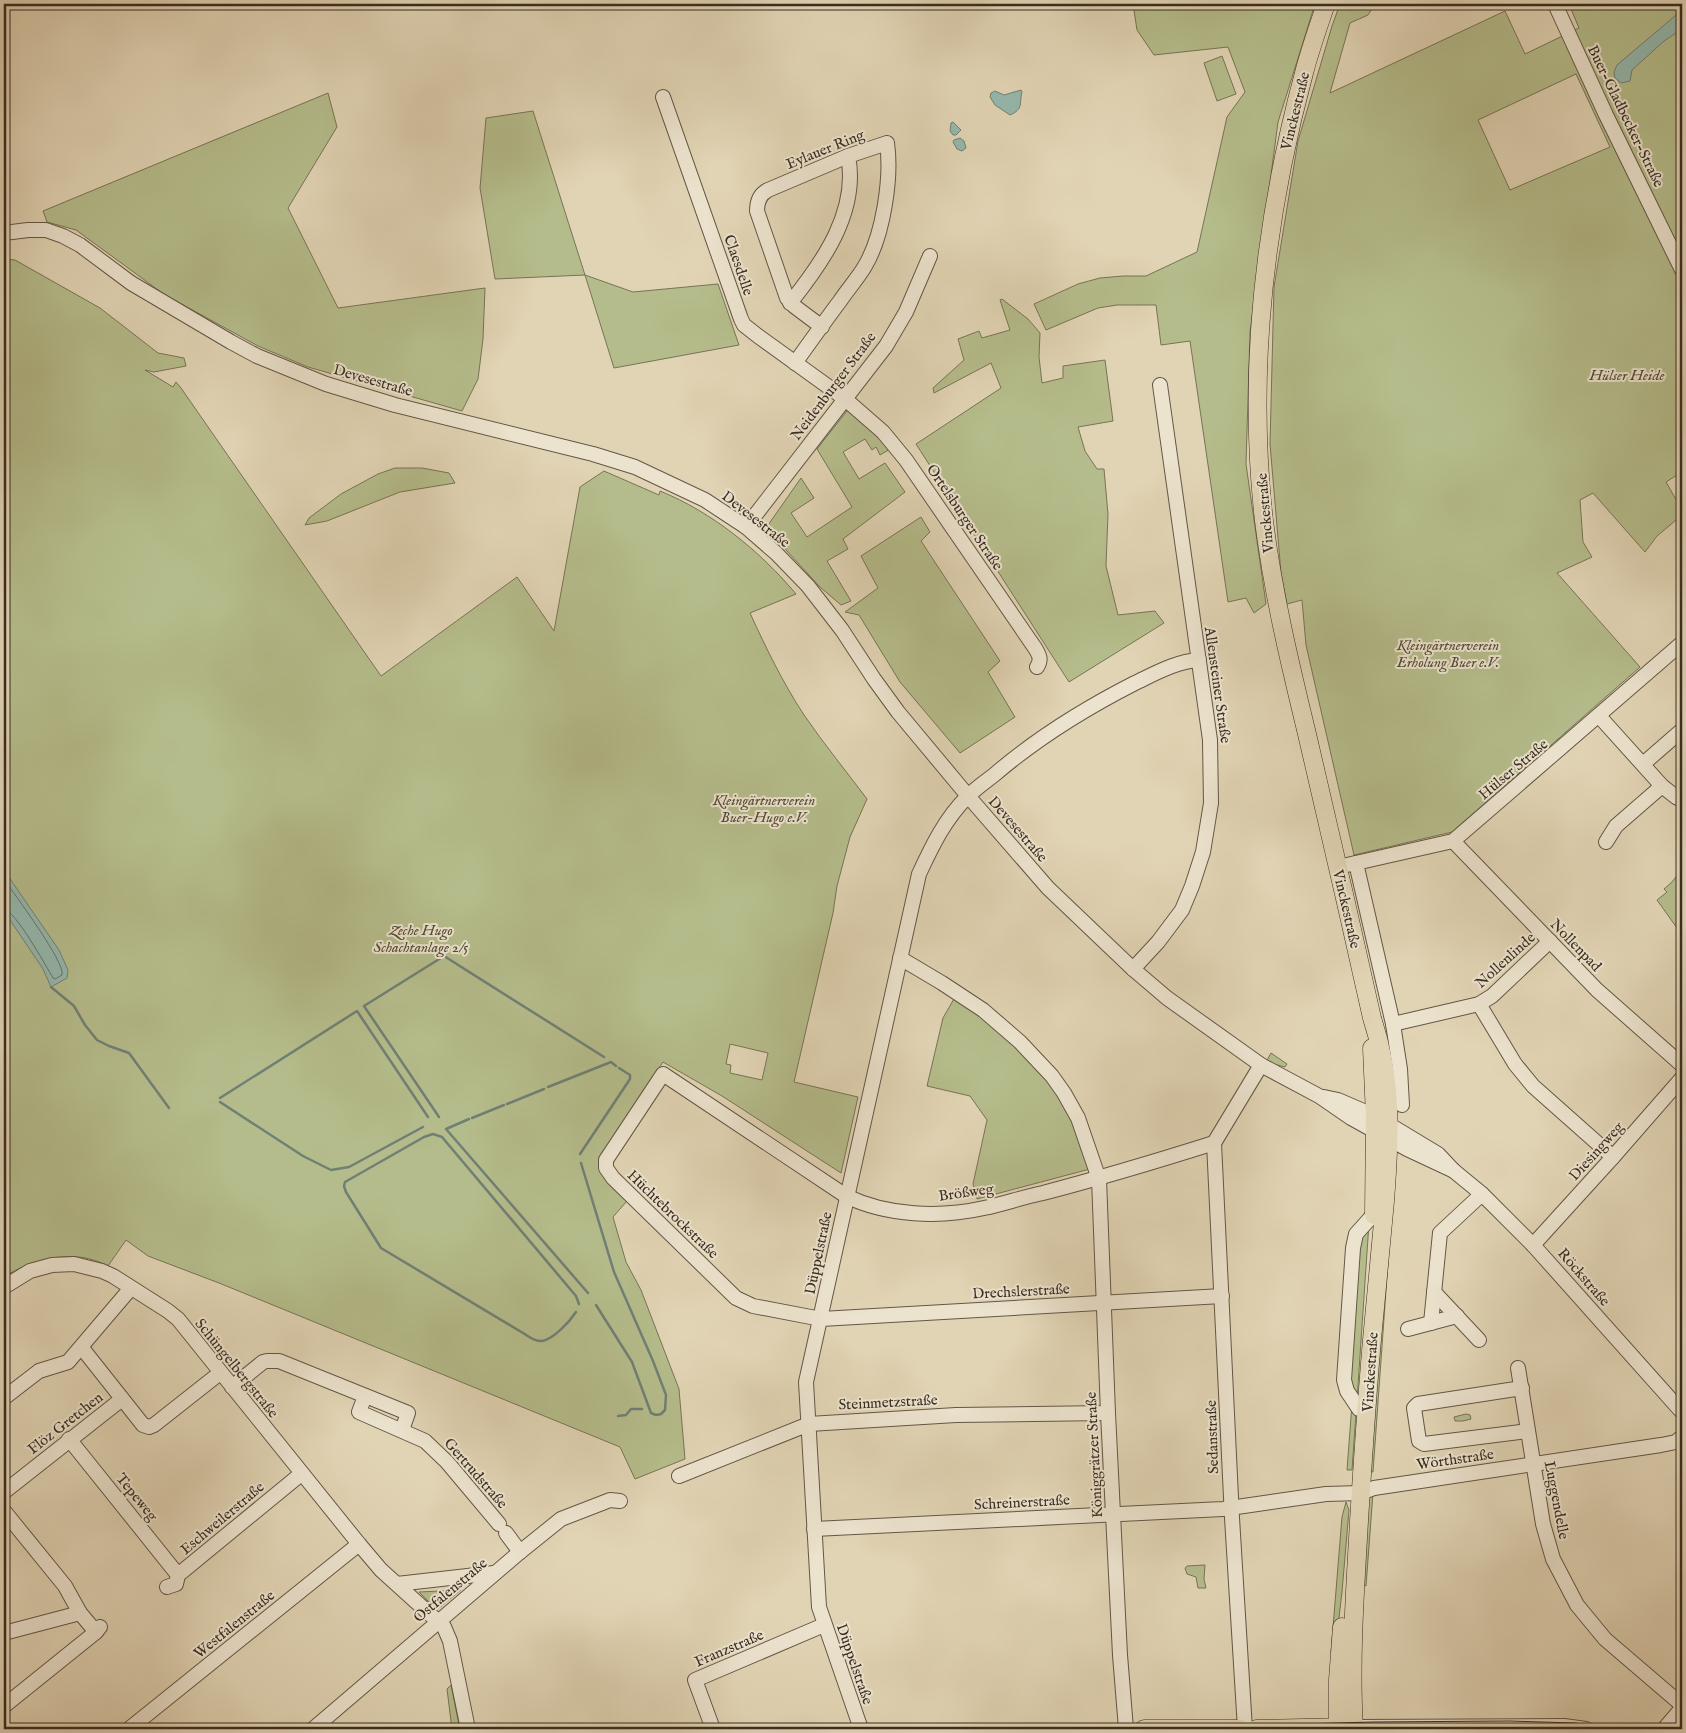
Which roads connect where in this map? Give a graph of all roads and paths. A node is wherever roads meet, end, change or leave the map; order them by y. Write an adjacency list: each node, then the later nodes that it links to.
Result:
1 (1326, 4): 26 (main road, Vinckestraße)
2 (1555, 4): 7 (street, Buer-Gladbecker-Straße)
3 (662, 97): 10 (street, Claesdelle)
4 (848, 156): 8 (street); 8 (street, Eylauer Ring); 9 (street, Eylauer Ring)
5 (4, 233): 13 (street, Devesestraße)
6 (930, 256): 12 (street, Neidenburger Straße)
7 (1682, 270)
8 (790, 303): 9 (street)
9 (822, 327): 10 (street, Eylauer Ring)
10 (795, 363): 12 (street, Claesdelle)
11 (1160, 385): 15 (street, Allensteiner Straße)
12 (844, 398): 13 (street, Neidenburger Straße); 16 (street, Ortelsburger Straße)
13 (746, 527): 21 (street, Devesestraße)
14 (1682, 643): 17 (street, Hülser Straße)
15 (1199, 660): 21 (street, Düppelstraße); 29 (street, Allensteiner Straße)
16 (1037, 667)
17 (1599, 716): 19 (street); 23 (street, Hülser Straße)
18 (1682, 730): 19 (street)
19 (1643, 764): 20 (street)
20 (1662, 786): 22 (street); 24 (street)
21 (968, 796): 28 (street, Düppelstraße); 29 (street, Devesestraße)
22 (1682, 800)
23 (1453, 841): 25 (street, Hülser Straße); 27 (street, Nollenpad)
24 (1606, 842)
25 (1356, 863): 26 (street, Hülser Straße); 31 (street, Vinckestraße)
26 (1338, 867): 37 (main road, Vinckestraße)
27 (1550, 941): 30 (street, Nollenlinde); 33 (street, Nollenpad)
28 (900, 958): 40 (street, Königgrätzer Straße); 42 (street, Düppelstraße)
29 (1133, 969): 32 (street, Devesestraße)
30 (1479, 1004): 31 (street, Nollenlinde); 39 (street)
31 (1393, 1024): 36 (street, Vinckestraße)
32 (1261, 1065): 37 (street, Devesestraße); 38 (street)
33 (1682, 1065)
34 (663, 1074): 42 (street, Brößweg); 50 (street, Hüchtebrockstraße)
35 (1682, 1078): 39 (street, Diesingweg)
36 (1402, 1105)
37 (1382, 1127): 41 (street, Röckstraße); 71 (main road, Vinckestraße); 71 (main road, Vinckestraße)
38 (1214, 1143): 40 (street, Brößweg); 47 (street, Sedanstraße)
39 (1614, 1157): 43 (street, Diesingweg)
40 (1099, 1179): 42 (street, Brößweg); 48 (street, Königgrätzer Straße)
41 (1482, 1194): 43 (street, Röckstraße); 46 (street)
42 (846, 1196): 50 (street, Düppelstraße)
43 (1534, 1245): 61 (street, Röckstraße)
44 (4, 1287): 45 (street, Schüngelbergstraße)
45 (131, 1288): 54 (street); 56 (street, Schüngelbergstraße)
46 (1434, 1292): 49 (street); 51 (street)
47 (1222, 1296): 48 (street, Drechslerstraße); 73 (street, Sedanstraße)
48 (1104, 1302): 50 (street, Drechslerstraße); 62 (street, Königgrätzer Straße)
49 (1457, 1316): 51 (street); 53 (street)
50 (821, 1319): 63 (street, Düppelstraße)
51 (1431, 1323): 52 (street)
52 (1408, 1329)
53 (1479, 1340)
54 (82, 1348): 59 (street); 60 (street)
55 (1518, 1368): 58 (street, Luggendelle)
56 (220, 1373): 57 (street, Schüngelbergstraße); 60 (street)
57 (232, 1387): 68 (street, Schüngelbergstraße); 78 (street, Gertrudstraße)
58 (1522, 1388): 64 (street, Luggendelle); 64 (street)
59 (4, 1398)
60 (122, 1399): 66 (street, Flöz Gretchen)
61 (1682, 1412)
62 (1108, 1413): 63 (street, Steinmetzstraße); 74 (street, Königgrätzer Straße)
63 (809, 1424): 69 (street, Steinmetzstraße); 76 (street, Düppelstraße)
64 (1528, 1430): 67 (street, Luggendelle)
65 (1682, 1437): 67 (street, Wörthstraße)
66 (69, 1439): 70 (street, Flöz Gretchen); 80 (street, Tepeweg)
67 (1533, 1464): 71 (street, Wörthstraße); 87 (street, Luggendelle)
68 (301, 1474): 77 (street, Schüngelbergstraße); 80 (street, Eschweilerstraße)
69 (679, 1476)
70 (4, 1492)
71 (1357, 1492): 73 (street, Wörthstraße); 90 (main road, Vinckestraße)
72 (620, 1501): 78 (street, Ostfalenstraße)
73 (1232, 1508): 74 (street, Schreinerstraße); 99 (street, Sedanstraße)
74 (1113, 1514): 76 (street, Schreinerstraße); 96 (street, Königgrätzer Straße)
75 (5, 1517): 83 (street)
76 (814, 1529): 85 (street, Düppelstraße)
77 (359, 1544): 81 (street, Schüngelbergstraße); 91 (street, Westfalenstraße)
78 (520, 1552): 79 (street, Ostfalenstraße)
79 (494, 1574): 81 (street); 84 (street, Ostfalenstraße)
80 (178, 1575): 82 (street, Eschweilerstraße)
81 (397, 1584): 84 (street, Schüngelbergstraße)
82 (167, 1588)
83 (80, 1614): 86 (street); 88 (street)
84 (438, 1622): 92 (street, Ostfalenstraße); 93 (street, Schüngelbergstraße)
85 (824, 1625): 94 (street, Franzstraße); 95 (street, Düppelstraße)
86 (4, 1632)
87 (1682, 1704)
88 (4, 1706)
89 (1682, 1708): 102 (street)
90 (1346, 1728): 100 (main road); 101 (street)
91 (129, 1729)
92 (313, 1729)
93 (468, 1729)
94 (713, 1729)
95 (861, 1729)
96 (1126, 1729)
97 (1144, 1729): 98 (main road)
98 (1239, 1729)
99 (1245, 1729)
100 (1256, 1729)
101 (1586, 1729)
102 (1664, 1729)

